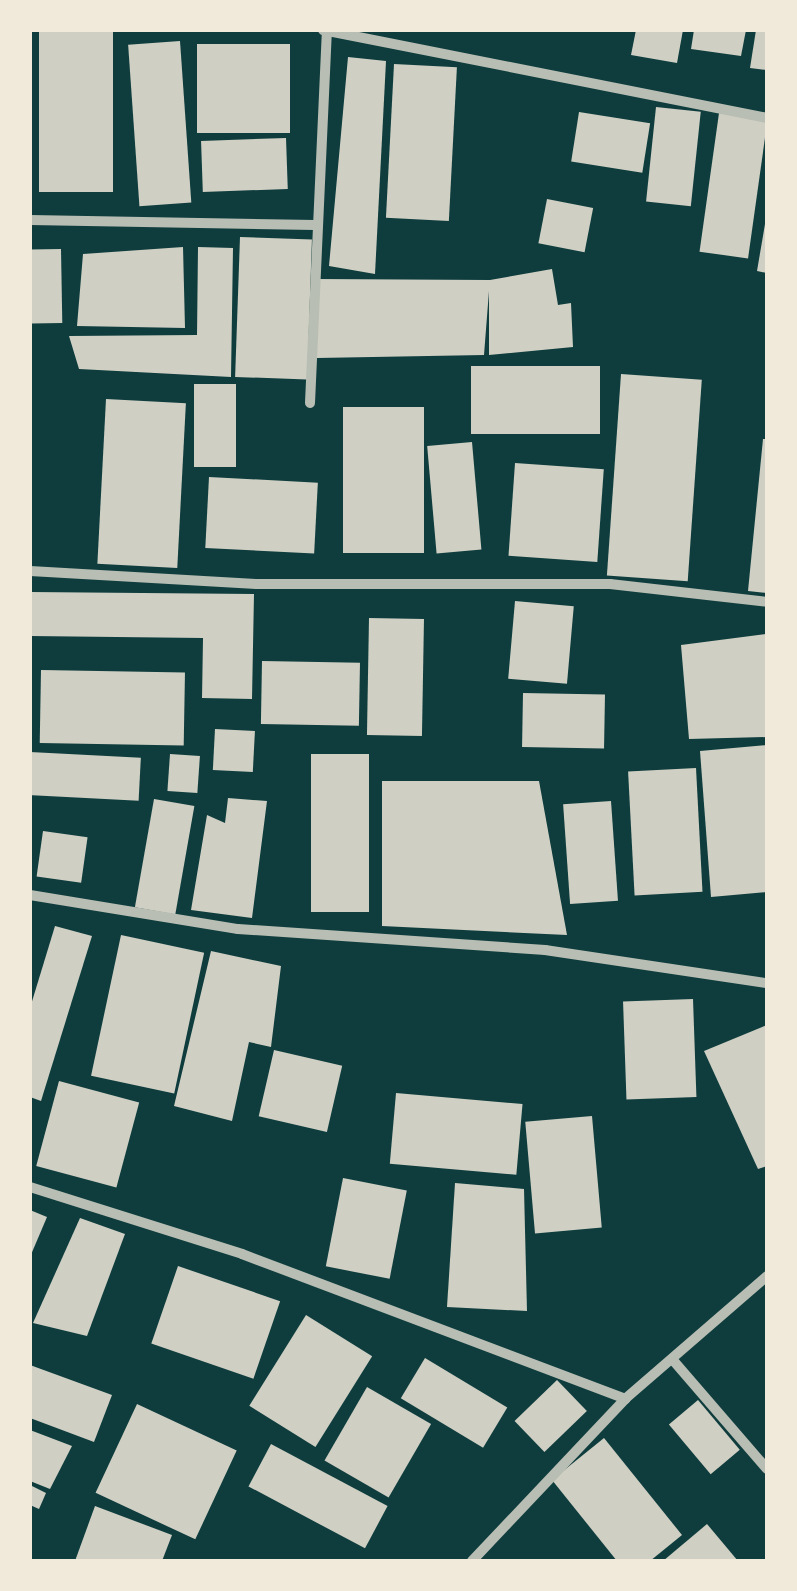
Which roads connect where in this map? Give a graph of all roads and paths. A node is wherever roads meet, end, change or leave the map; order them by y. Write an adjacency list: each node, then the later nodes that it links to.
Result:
1 (325, 31): 2 (street); 4 (street)
2 (767, 118)
3 (30, 220): 4 (street)
4 (315, 225): 5 (street)
5 (310, 403)
6 (30, 571): 7 (street)
7 (767, 602)
8 (30, 895): 9 (street)
9 (767, 983)
10 (30, 1187): 13 (street)
11 (767, 1276): 12 (street)
12 (672, 1360): 13 (street); 14 (street)
13 (625, 1399): 15 (street)
14 (767, 1470)
15 (472, 1561)

